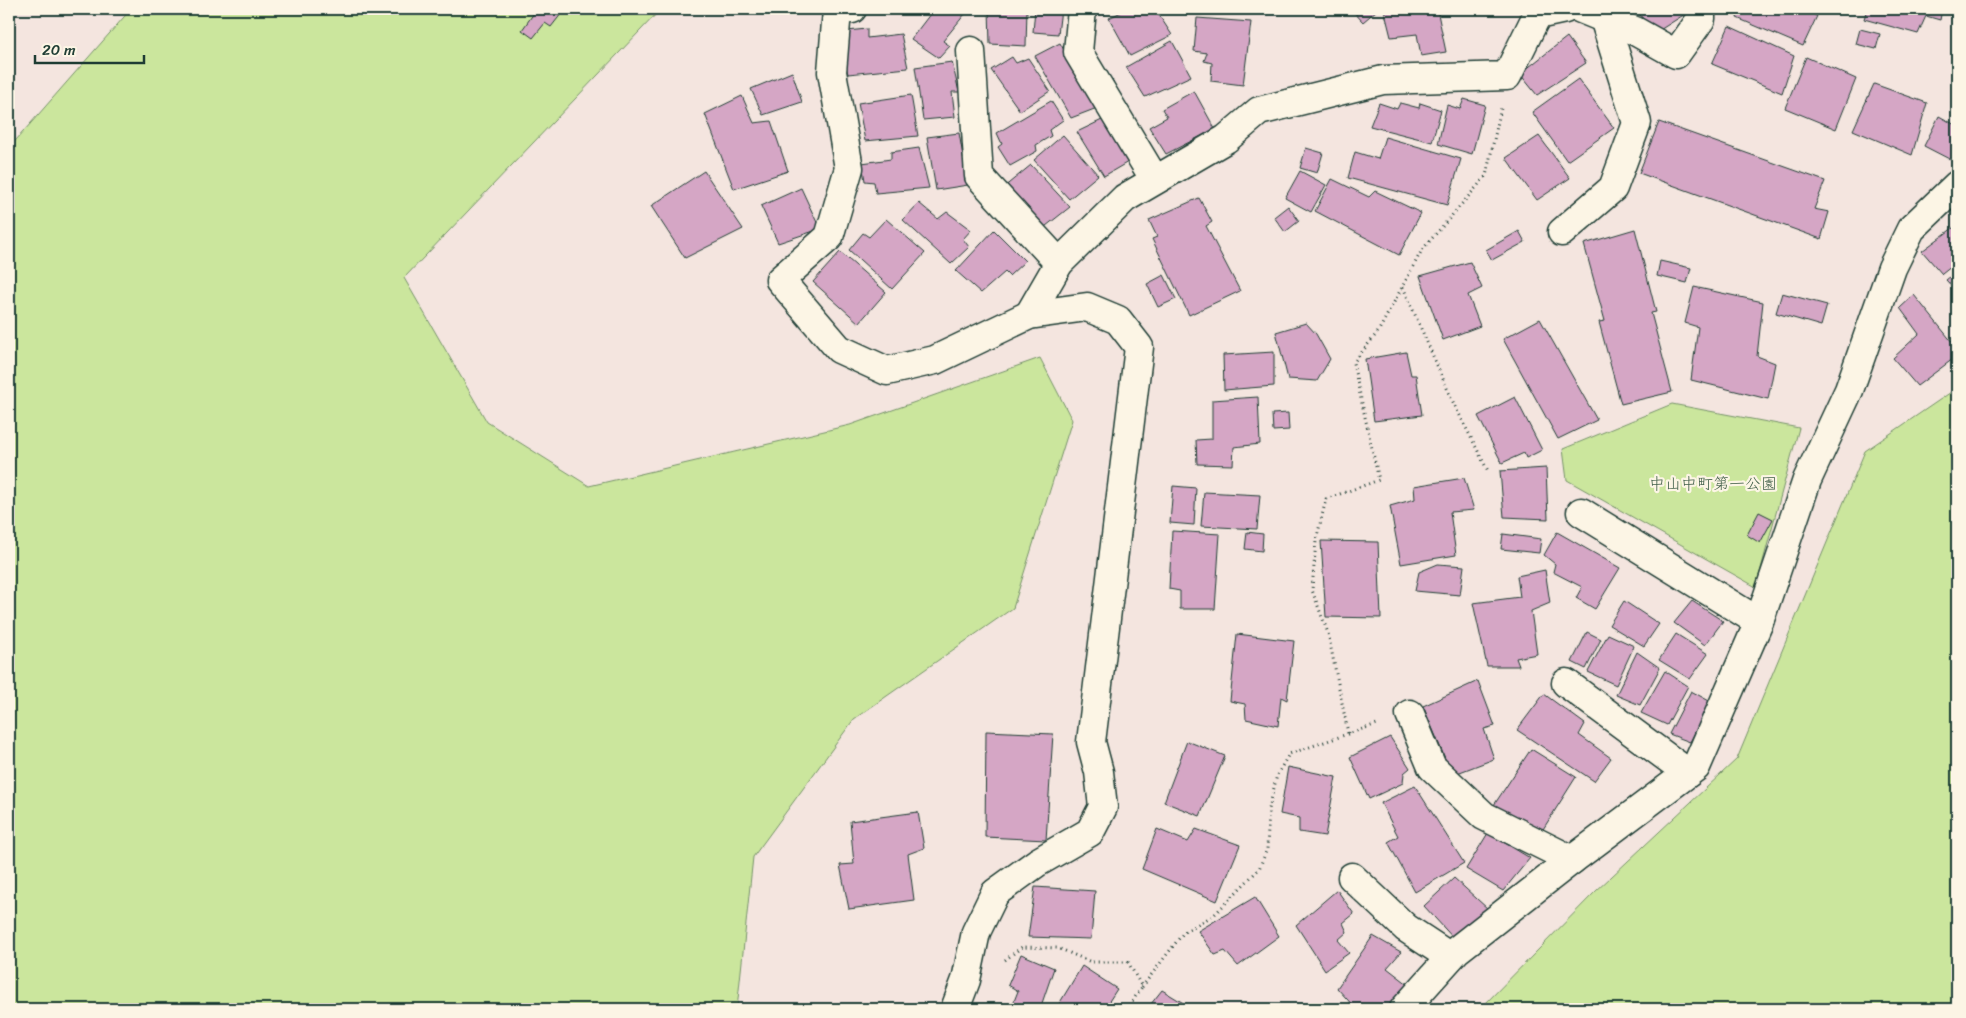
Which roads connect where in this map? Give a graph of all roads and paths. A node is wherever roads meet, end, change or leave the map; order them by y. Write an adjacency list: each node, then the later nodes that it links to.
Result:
1 (852, 9): 14 (street)
2 (1082, 9): 9 (street)
3 (1565, 9): 5 (street)
4 (1702, 9): 6 (street)
5 (1533, 12): 8 (street)
6 (1593, 14): 11 (street)
7 (971, 51): 12 (street)
8 (1508, 76): 9 (street); 13 (path)
9 (1155, 180): 12 (street)
10 (1957, 185): 17 (street)
11 (1562, 232)
12 (1059, 263): 14 (street)
13 (1403, 286): 15 (path); 20 (path)
14 (1029, 315): 26 (street)
15 (1488, 470)
16 (1581, 512): 17 (street)
17 (1759, 622): 21 (street)
18 (1566, 683): 21 (street)
19 (1410, 714): 20 (path); 22 (street)
20 (1348, 733): 25 (path)
21 (1688, 773): 22 (street)
22 (1572, 860): 24 (street)
23 (1352, 877): 24 (street)
24 (1450, 957): 28 (street)
25 (1142, 987): 26 (path); 27 (path)
26 (958, 1002)
27 (1127, 1009)
28 (1404, 1009)

